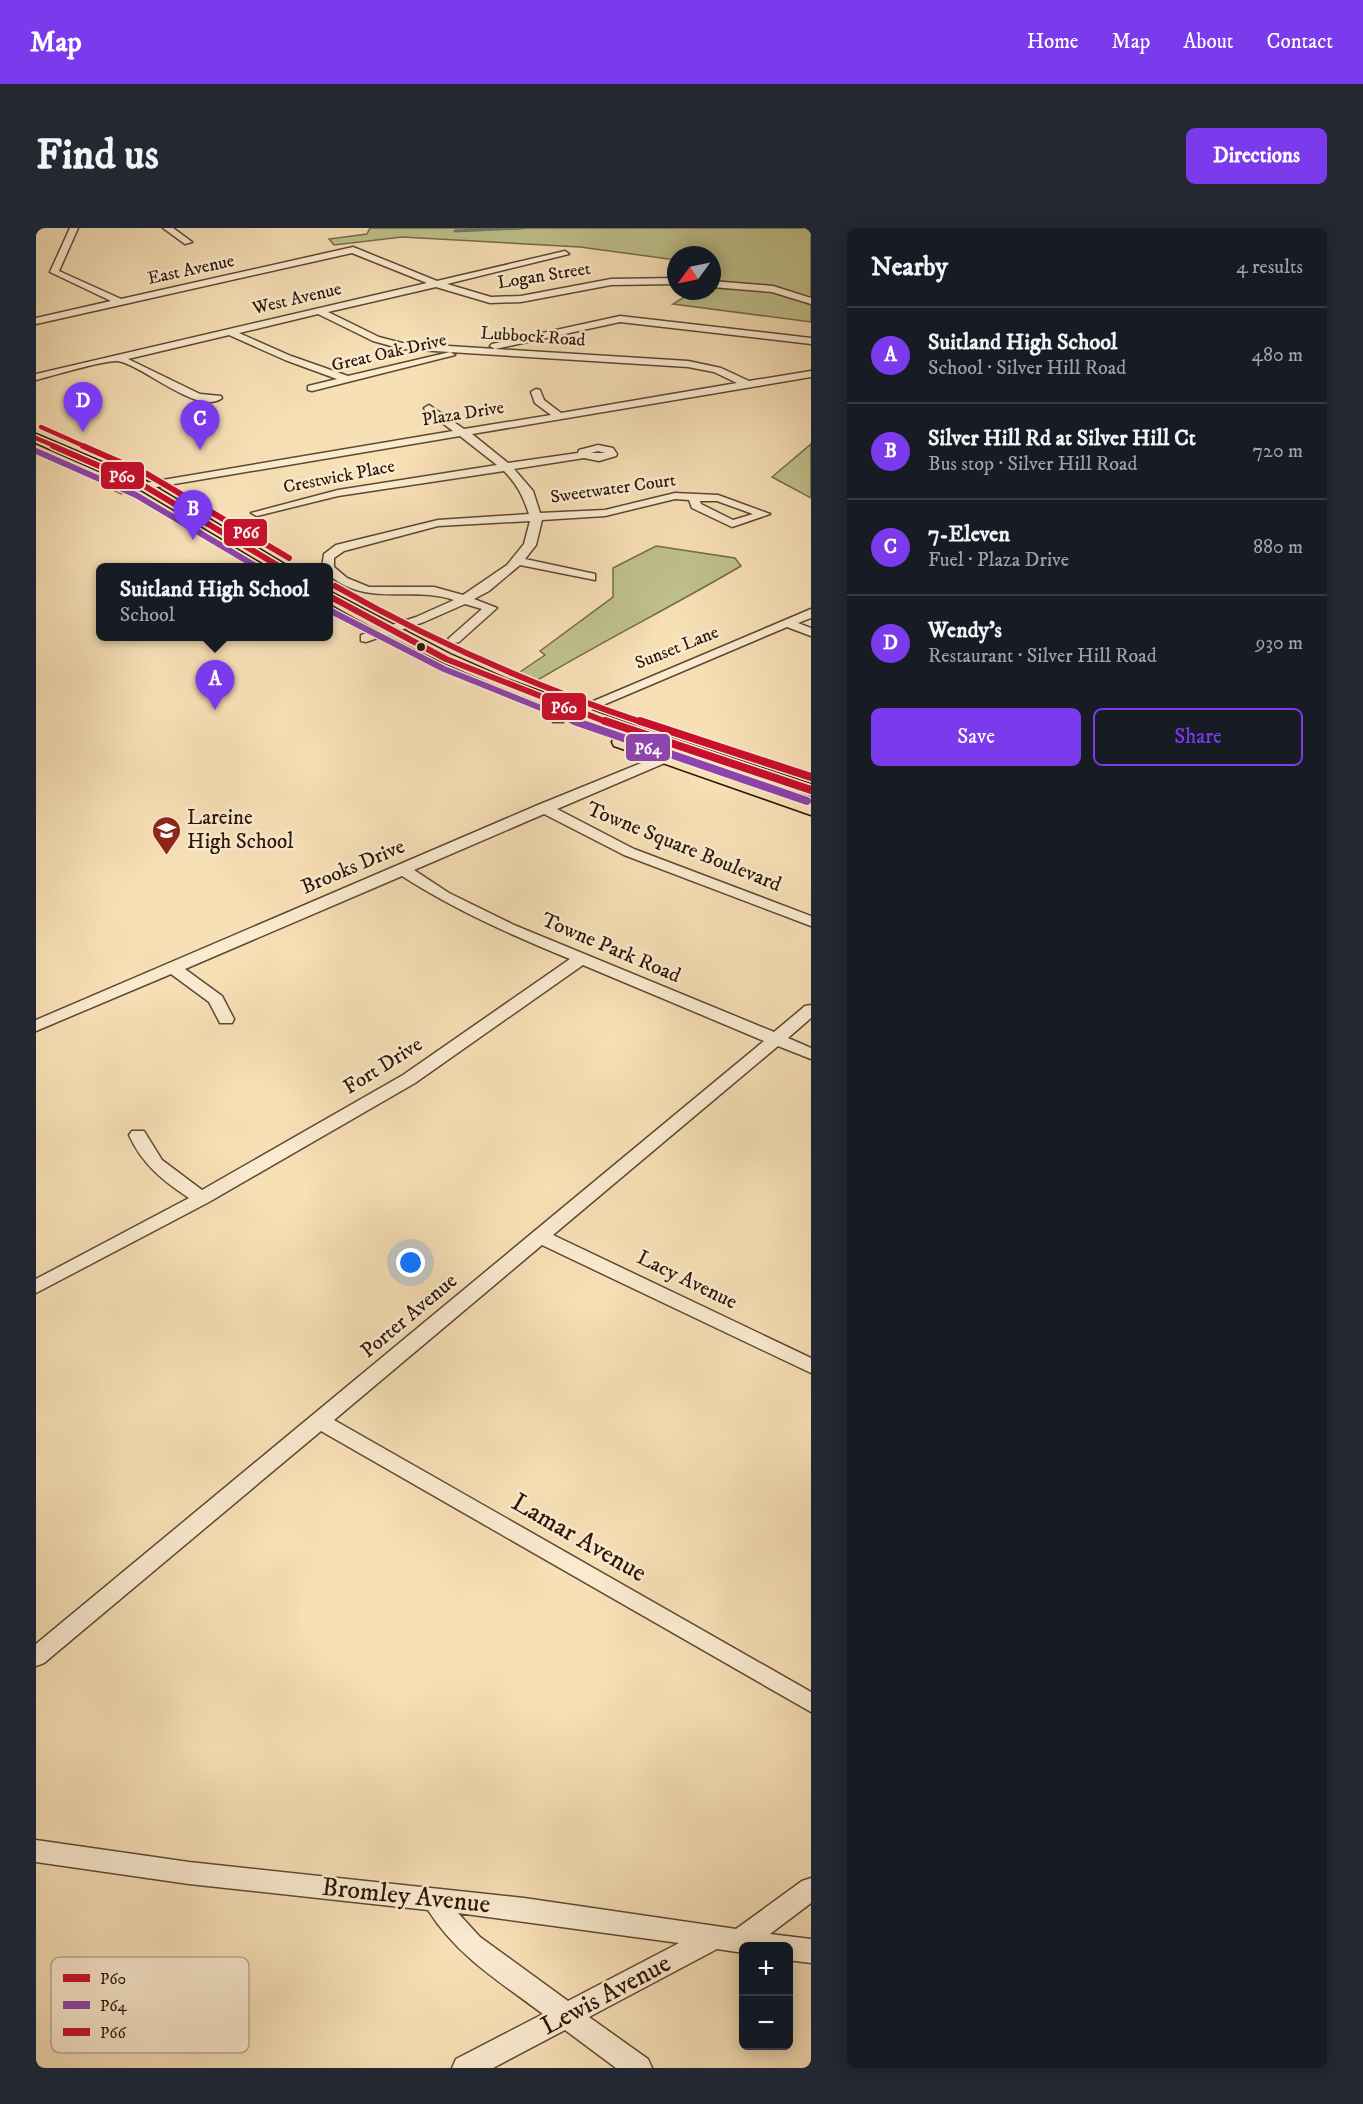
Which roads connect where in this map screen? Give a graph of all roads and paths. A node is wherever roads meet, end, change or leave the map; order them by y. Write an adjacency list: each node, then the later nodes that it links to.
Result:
1 (74, 228): 6 (street)
2 (167, 228): 3 (street)
3 (188, 242)
4 (353, 250): 9 (street, Logan Street); 12 (street, East Avenue)
5 (565, 254): 9 (street, West Avenue)
6 (54, 272): 7 (street); 12 (street)
7 (43, 273)
8 (667, 281): 9 (street, Logan Street)
9 (434, 283): 13 (street, West Avenue)
10 (721, 285): 11 (street)
11 (811, 301)
12 (120, 303): 14 (street, East Avenue)
13 (318, 311): 15 (street, West Avenue); 17 (street, Lubbock Road)
14 (36, 321)
15 (230, 332): 18 (street, West Avenue); 21 (street)
16 (811, 341): 17 (street, Great Oak Drive)
17 (477, 350): 21 (street, Great Oak Drive); 22 (street, Lubbock Road)
18 (119, 358): 20 (street, West Avenue); 25 (street)
19 (811, 374): 22 (street, Plaza Drive)
20 (36, 377)
21 (348, 379): 23 (street, Great Oak Drive)
22 (748, 385): 27 (street, Plaza Drive)
23 (312, 388)
24 (536, 392): 27 (street)
25 (217, 398)
26 (429, 408): 28 (street)
27 (559, 416): 28 (street, Plaza Drive)
28 (459, 433): 32 (street); 33 (street, Plaza Drive)
29 (36, 438): 33 (main road)
30 (36, 451): 34 (main road)
31 (584, 455): 32 (street, Crestwick Place)
32 (505, 467): 36 (street, Crestwick Place); 37 (street)
33 (141, 484): 34 (street, Plaza Drive); 40 (main road)
34 (121, 490): 39 (main road)
35 (694, 498): 35 (street, Sweetwater Court); 37 (street, Sweetwater Court)
36 (257, 513)
37 (537, 518): 38 (street); 41 (street, Sweetwater Court)
38 (518, 561): 43 (street); 45 (street)
39 (245, 563)
40 (276, 563)
41 (329, 563)
42 (333, 571): 45 (street)
43 (591, 577)
44 (333, 598): 49 (main road)
45 (464, 601): 49 (street); 52 (street)
46 (811, 613): 48 (street, Sunset Lane)
47 (333, 618): 51 (main road)
48 (787, 623): 50 (street); 53 (street, Sunset Lane)
49 (388, 631): 51 (street); 53 (main road)
50 (811, 632)
51 (366, 638): 54 (main road)
52 (454, 639)
53 (578, 710): 54 (street, Sunset Lane); 55 (main road)
54 (558, 719): 56 (main road)
55 (688, 748): 56 (street, Brooks Drive); 57 (main road)
56 (665, 758): 58 (street, Brooks Drive); 59 (main road)
57 (811, 790)
58 (543, 808): 60 (street, Brooks Drive); 61 (street, Towne Square Boulevard)
59 (811, 809)
60 (402, 868): 62 (street, Towne Park Road); 63 (street, Brooks Drive)
61 (811, 921)
62 (581, 959): 67 (street, Towne Park Road); 70 (street, Fort Drive)
63 (172, 967): 65 (street); 66 (street, Brooks Drive)
64 (811, 1010): 67 (street, Porter Avenue)
65 (226, 1019)
66 (36, 1026)
67 (775, 1039): 68 (street, Towne Park Road); 71 (street, Porter Avenue)
68 (811, 1054)
69 (138, 1135): 70 (street)
70 (202, 1198): 72 (street, Fort Drive)
71 (541, 1237): 73 (street, Lacy Avenue); 74 (street, Porter Avenue)
72 (41, 1279)
73 (811, 1366)
74 (320, 1421): 75 (street, Porter Avenue); 76 (street, Lamar Avenue)
75 (36, 1657)
76 (811, 1703)
77 (36, 1851): 79 (street, Bromley Avenue)
78 (811, 1889): 80 (street, Lewis Avenue)
79 (435, 1899): 80 (street, Bromley Avenue); 84 (street)
80 (725, 1940): 81 (street, Bromley Avenue); 84 (street, Lewis Avenue)
81 (740, 1942)
82 (793, 1949): 83 (street)
83 (811, 1951)
84 (567, 2016): 85 (street, Lewis Avenue); 86 (street)
85 (466, 2068)
86 (638, 2068)

